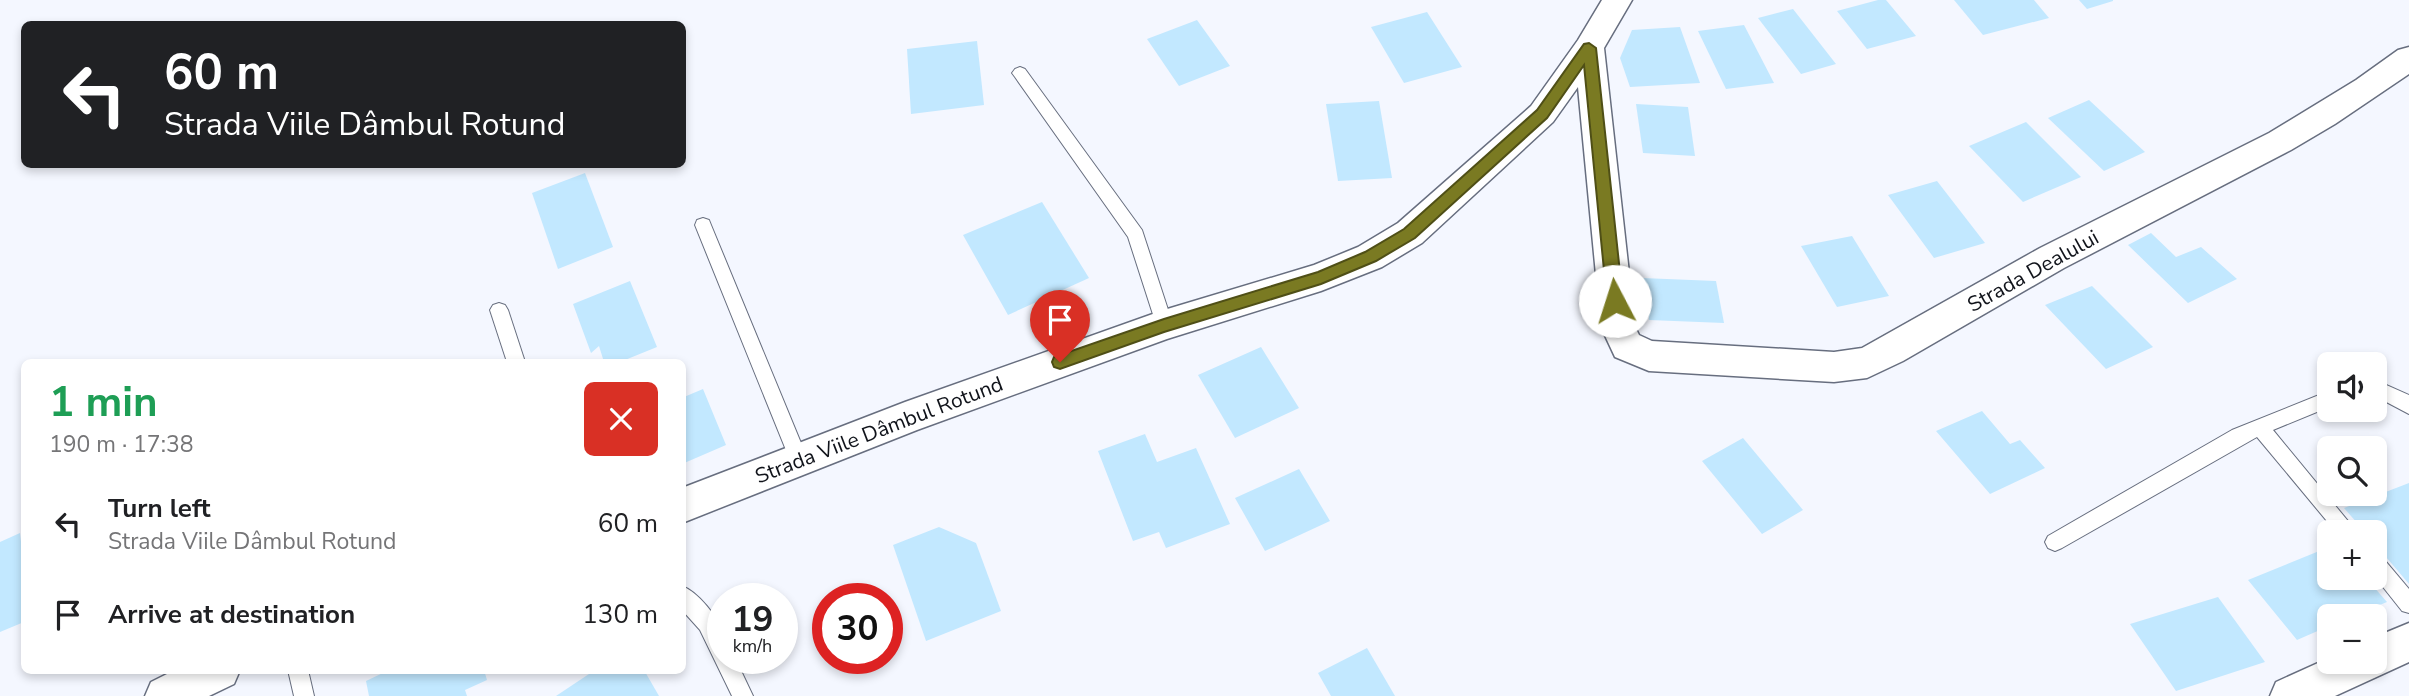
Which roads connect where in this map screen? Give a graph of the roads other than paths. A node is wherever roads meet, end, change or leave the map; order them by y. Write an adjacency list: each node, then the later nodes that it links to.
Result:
1 (1617, 0): 2 (street, Strada Viile Dâmbul Rotund)
2 (1589, 48): 3 (street, Strada Dealului); 7 (street, Strada Viile Dâmbul Rotund)
3 (2409, 58)
4 (1020, 73): 7 (lane)
5 (703, 225): 13 (lane)
6 (499, 310): 8 (lane)
7 (1164, 325): 13 (street, Strada Viile Dâmbul Rotund)
8 (515, 359)
9 (2387, 393): 11 (lane)
10 (2317, 404): 12 (lane)
11 (2409, 406)
12 (2259, 426): 15 (lane); 16 (lane)
13 (799, 460): 14 (street, Strada Viile Dâmbul Rotund)
14 (686, 504)
15 (2338, 520)
16 (2054, 542)
17 (2387, 577): 19 (lane)
18 (686, 599): 20 (lane)
19 (2409, 604)
20 (707, 623)
21 (2409, 642): 22 (street)
22 (2387, 652)
23 (212, 674): 27 (street)
24 (299, 674): 28 (lane)
25 (732, 674): 29 (lane)
26 (2339, 674): 30 (street)
27 (165, 696)
28 (304, 696)
29 (743, 696)
30 (2290, 696)

